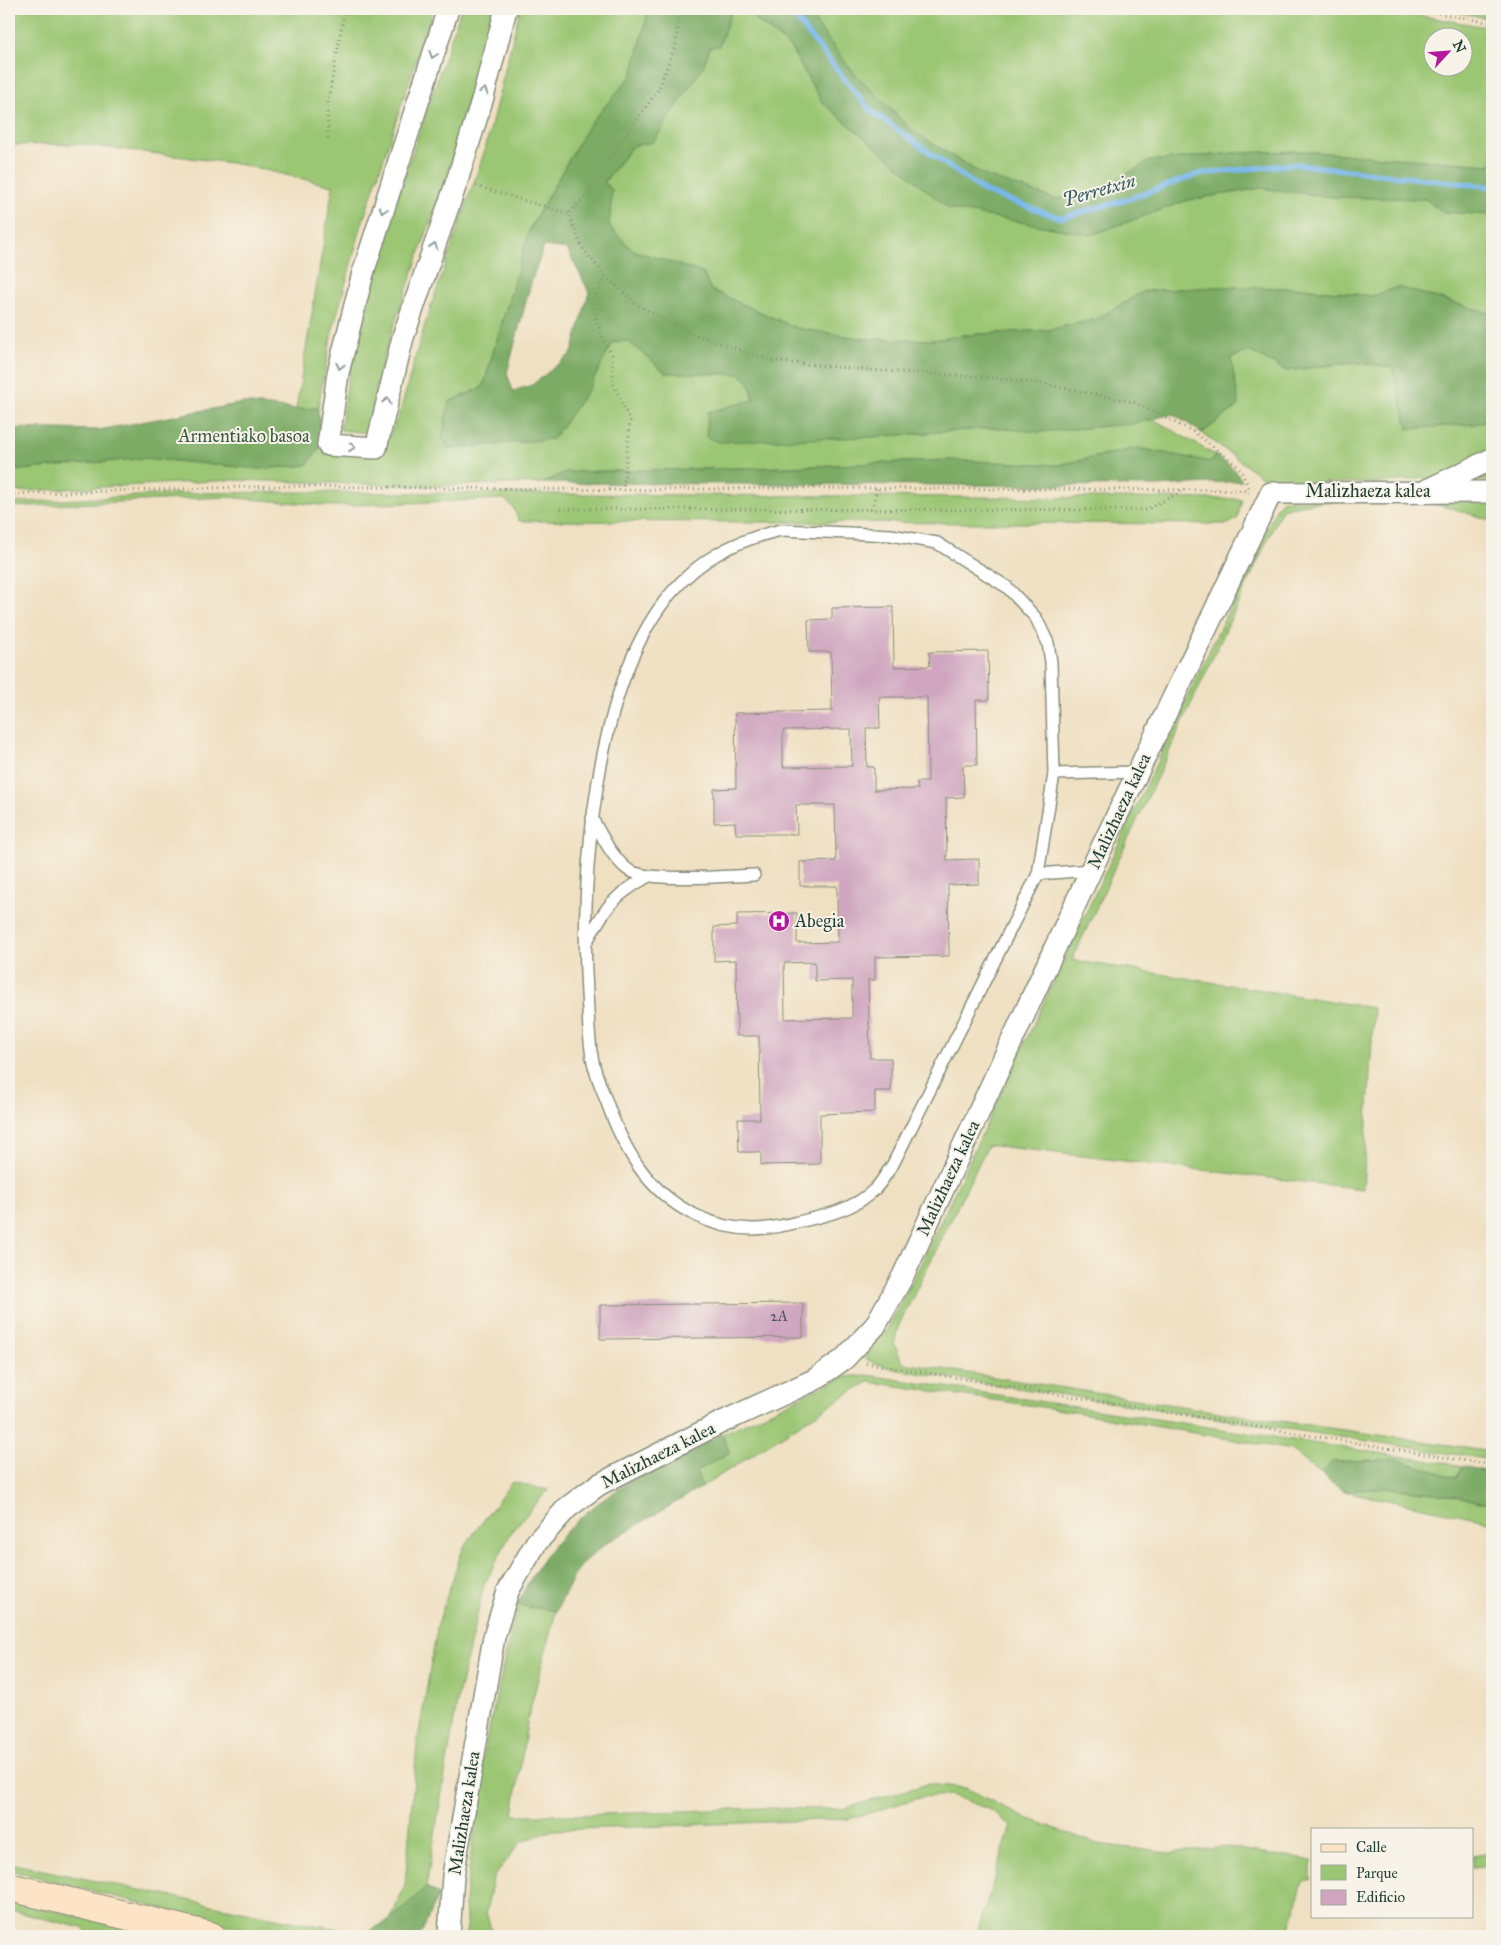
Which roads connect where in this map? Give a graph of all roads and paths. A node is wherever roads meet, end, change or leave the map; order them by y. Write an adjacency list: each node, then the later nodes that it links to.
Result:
1 (345, 9): 7 (path)
2 (448, 9): 3 (street, one-way to 3)
3 (506, 9)
4 (679, 9): 9 (path)
5 (1414, 9): 6 (path)
6 (1492, 23)
7 (328, 138)
8 (472, 184): 9 (path)
9 (569, 214): 10 (path)
10 (605, 276): 13 (path); 14 (path)
11 (1492, 459): 15 (street)
12 (877, 488): 13 (path); 14 (path); 19 (path)
13 (623, 490): 17 (path)
14 (1184, 490): 19 (path)
15 (1422, 492): 16 (street, Malizhaeza kalea); 20 (street, Malizhaeza kalea)
16 (1492, 492)
17 (9, 494)
18 (560, 509): 19 (path)
19 (872, 509)
20 (1138, 772): 21 (lane); 23 (street, Malizhaeza kalea)
21 (1054, 774): 22 (lane); 24 (lane)
22 (592, 818): 26 (lane); 27 (lane)
23 (1092, 870): 24 (lane); 28 (street, Malizhaeza kalea)
24 (1038, 874): 27 (lane)
25 (754, 875): 26 (lane)
26 (647, 877): 27 (lane)
27 (584, 945)
28 (844, 1360): 29 (path); 32 (street, Malizhaeza kalea)
29 (1492, 1465)
30 (9, 1888): 31 (street)
31 (211, 1936)
32 (450, 1936)

